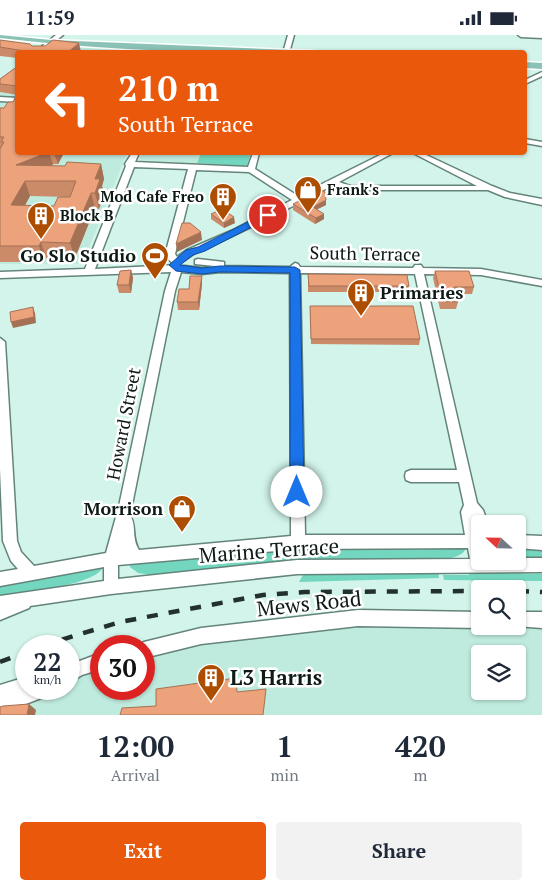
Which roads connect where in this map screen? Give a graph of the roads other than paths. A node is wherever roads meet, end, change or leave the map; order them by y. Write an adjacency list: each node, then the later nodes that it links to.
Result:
1 (60, 35): 6 (street)
2 (291, 35): 10 (street)
3 (521, 35): 4 (street)
4 (542, 36)
5 (0, 37): 6 (main road)
6 (50, 43): 7 (main road); 8 (street)
7 (188, 49): 9 (main road)
8 (41, 50)
9 (221, 50)
10 (287, 50)
11 (527, 64): 12 (main road)
12 (542, 70): 13 (street)
13 (527, 81)
14 (0, 99): 15 (street)
15 (15, 100)
16 (527, 141): 17 (street)
17 (542, 144)
18 (134, 155): 22 (street)
19 (255, 155): 24 (street)
20 (385, 155): 25 (street)
21 (421, 155): 26 (street)
22 (129, 164): 23 (street); 34 (street)
23 (193, 167): 24 (street); 31 (street)
24 (251, 170): 27 (street)
25 (334, 181): 26 (street); 27 (street)
26 (489, 188): 28 (street)
27 (298, 200): 29 (street)
28 (542, 202)
29 (202, 249): 30 (street); 31 (street)
30 (197, 261): 31 (street); 32 (street, South Terrace)
31 (178, 265): 32 (street, South Terrace); 34 (street, South Terrace); 42 (street, Howard Street)
32 (295, 268): 33 (street, South Terrace); 46 (street)
33 (419, 269): 37 (street, South Terrace); 40 (street)
34 (90, 270): 35 (street, South Terrace); 36 (street, South Terrace)
35 (0, 271)
36 (0, 275)
37 (542, 281)
38 (0, 341): 54 (street)
39 (411, 476): 40 (street)
40 (465, 476): 41 (street)
41 (472, 505): 43 (street); 44 (street)
42 (126, 506): 49 (street); 50 (street, Howard Street)
43 (478, 515)
44 (471, 522)
45 (471, 540): 46 (street, Marine Terrace)
46 (298, 542): 49 (street, Marine Terrace)
47 (526, 542): 48 (street)
48 (542, 543)
49 (135, 556): 50 (street, Marine Terrace)
50 (111, 559): 54 (street, Marine Terrace); 56 (street, Howard Street)
51 (471, 564): 56 (street, Marine Terrace)
52 (526, 565): 53 (street, Marine Terrace)
53 (542, 565)
54 (31, 574): 55 (street, Marine Terrace)
55 (0, 579)
56 (111, 587): 57 (street, Marine Terrace)
57 (37, 597): 58 (street, Marine Terrace); 59 (street)
58 (0, 603)
59 (0, 612)
60 (471, 620): 63 (street, Mews Road)
61 (526, 620): 62 (street)
62 (542, 620)
63 (155, 647)
64 (15, 688): 65 (street)
65 (0, 693)
66 (15, 700): 67 (street)
67 (0, 706)

